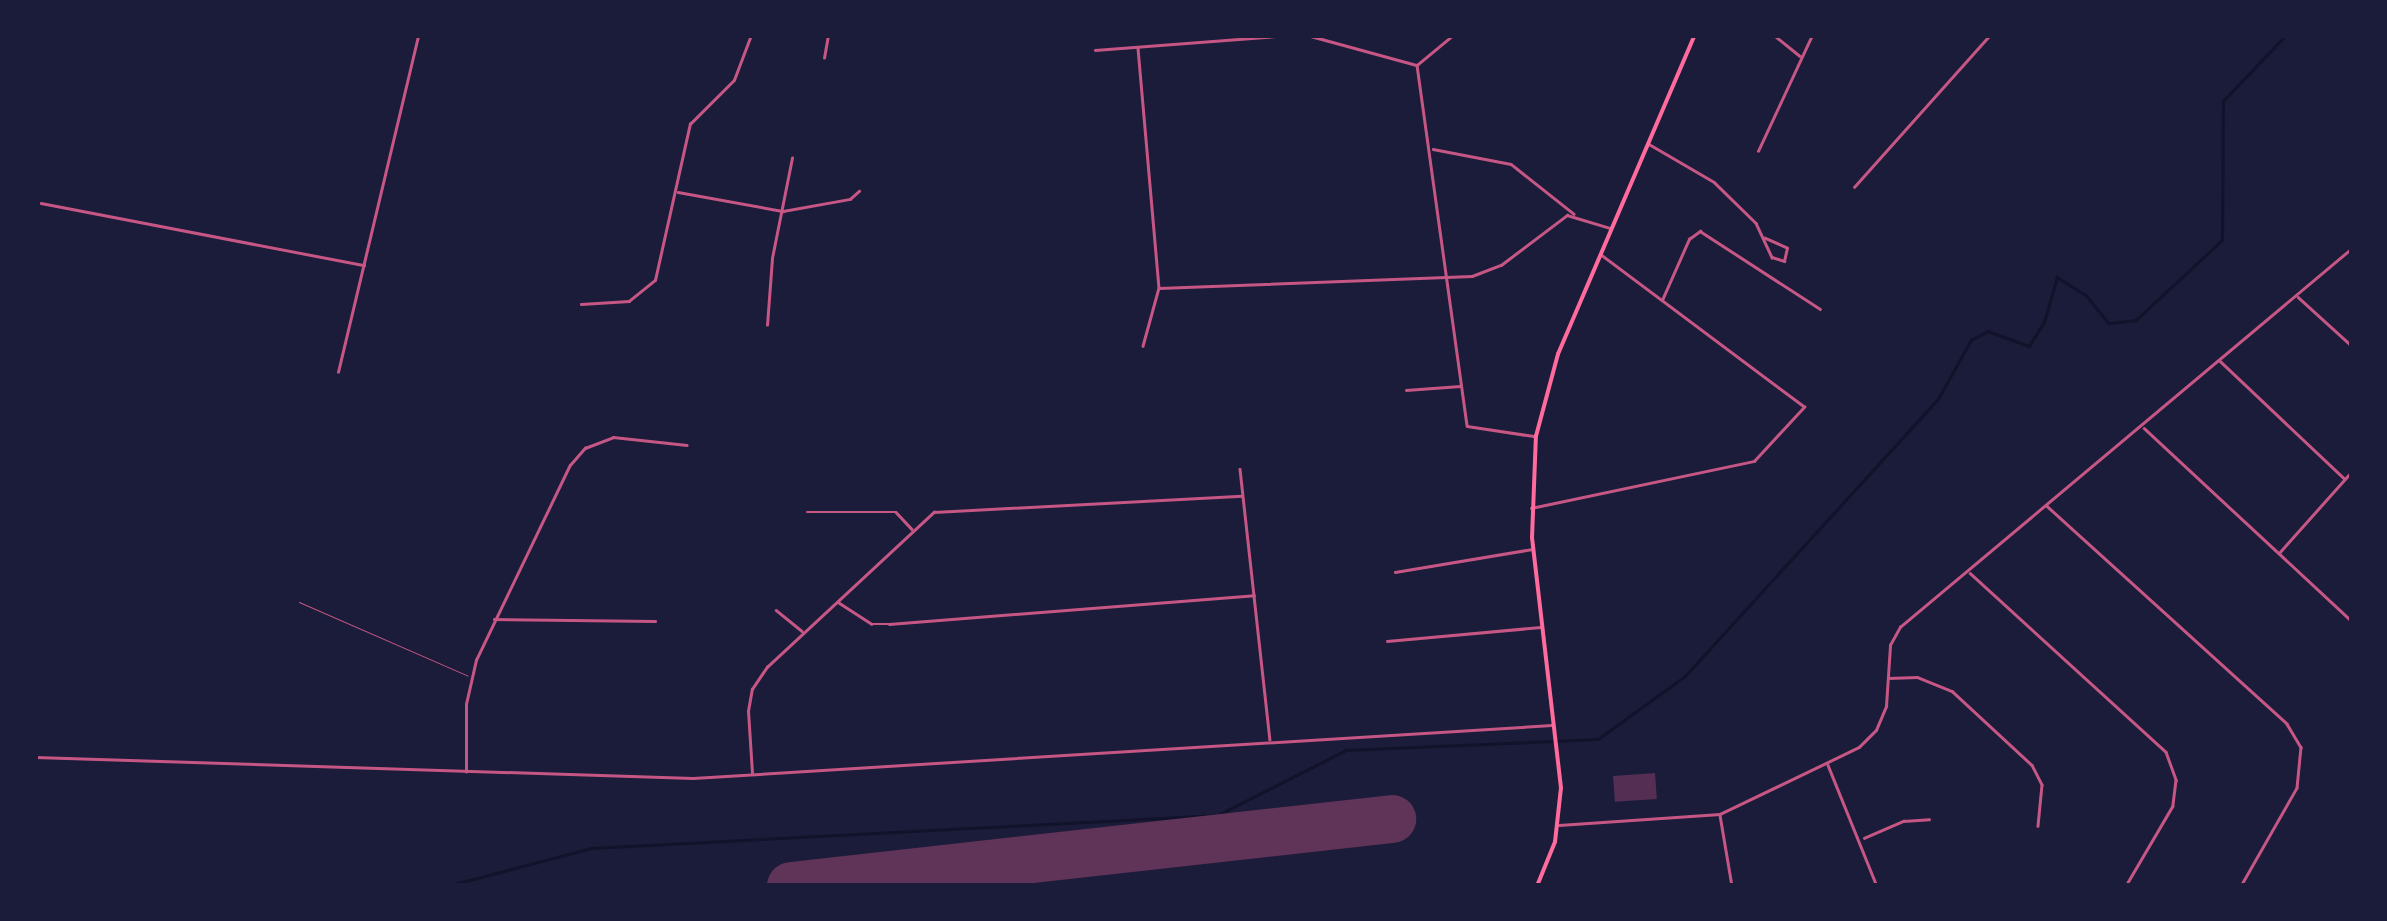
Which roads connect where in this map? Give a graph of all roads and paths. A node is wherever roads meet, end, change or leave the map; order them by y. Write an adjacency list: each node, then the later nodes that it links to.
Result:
1 (418, 35): 30 (street)
2 (751, 35): 22 (street)
3 (828, 35): 14 (street)
4 (1288, 35): 11 (street)
5 (1306, 35): 15 (street)
6 (1453, 35): 15 (street)
7 (1774, 35): 13 (street)
8 (1812, 35): 13 (street)
9 (1990, 35): 20 (street)
10 (1693, 36): 16 (main road)
11 (1138, 48): 12 (street); 32 (street)
12 (1095, 50)
13 (1800, 56): 18 (street)
14 (824, 58)
15 (1417, 65): 17 (street)
16 (1648, 143): 26 (main road); 27 (street)
17 (1432, 150): 25 (street); 31 (street)
18 (1758, 151)
19 (792, 158): 24 (street)
20 (1854, 187)
21 (859, 191): 24 (street)
22 (677, 192): 24 (street); 35 (street)
23 (42, 204): 30 (street)
24 (783, 212): 37 (street)
25 (1574, 214): 26 (street); 31 (street)
26 (1611, 228): 29 (main road)
27 (1765, 238): 27 (street)
28 (2352, 248): 33 (street)
29 (1599, 254): 34 (street); 45 (main road)
30 (365, 266): 41 (street)
31 (1447, 278): 32 (street); 42 (street)
32 (1159, 288): 38 (street)
33 (2297, 296): 39 (street); 40 (street)
34 (1662, 301): 36 (street); 52 (street)
35 (581, 304)
36 (1820, 309)
37 (768, 325)
38 (1143, 346)
39 (2352, 346)
40 (2219, 360): 44 (street); 49 (street)
41 (338, 372)
42 (1461, 386): 43 (street); 45 (street)
43 (1406, 390)
44 (2142, 426): 51 (street); 56 (street)
45 (1536, 436): 52 (main road)
46 (687, 445): 63 (street)
47 (1240, 469): 50 (street)
48 (2352, 471): 49 (street)
49 (2346, 479): 56 (street)
50 (1242, 496): 54 (street); 59 (street)
51 (2046, 505): 57 (street); 86 (street)
52 (1531, 508): 55 (main road)
53 (807, 512): 54 (street)
54 (913, 530): 60 (street)
55 (1533, 549): 58 (street); 66 (main road)
56 (2278, 554): 65 (street)
57 (1968, 571): 70 (street); 85 (street)
58 (1395, 572)
59 (1254, 595): 60 (street); 72 (street)
60 (837, 601): 67 (street)
61 (299, 602): 69 (lane)
62 (776, 610): 67 (street)
63 (492, 619): 64 (street); 69 (street)
64 (655, 621)
65 (2352, 621)
66 (1542, 627): 68 (street); 71 (main road)
67 (804, 632): 76 (street)
68 (1387, 641)
69 (471, 678): 75 (street)
70 (1887, 678): 74 (street); 80 (street)
71 (1554, 725): 72 (street); 79 (main road)
72 (1270, 739): 76 (street)
73 (35, 757): 75 (street)
74 (1828, 764): 77 (street); 81 (street)
75 (466, 772): 76 (street)
76 (752, 775)
77 (1720, 814): 79 (street); 83 (street)
78 (1929, 819): 81 (street)
79 (1559, 825): 82 (main road)
80 (2038, 826)
81 (1862, 839): 84 (street)
82 (1537, 886)
83 (1732, 886)
84 (1876, 886)
85 (2126, 886)
86 (2241, 886)

